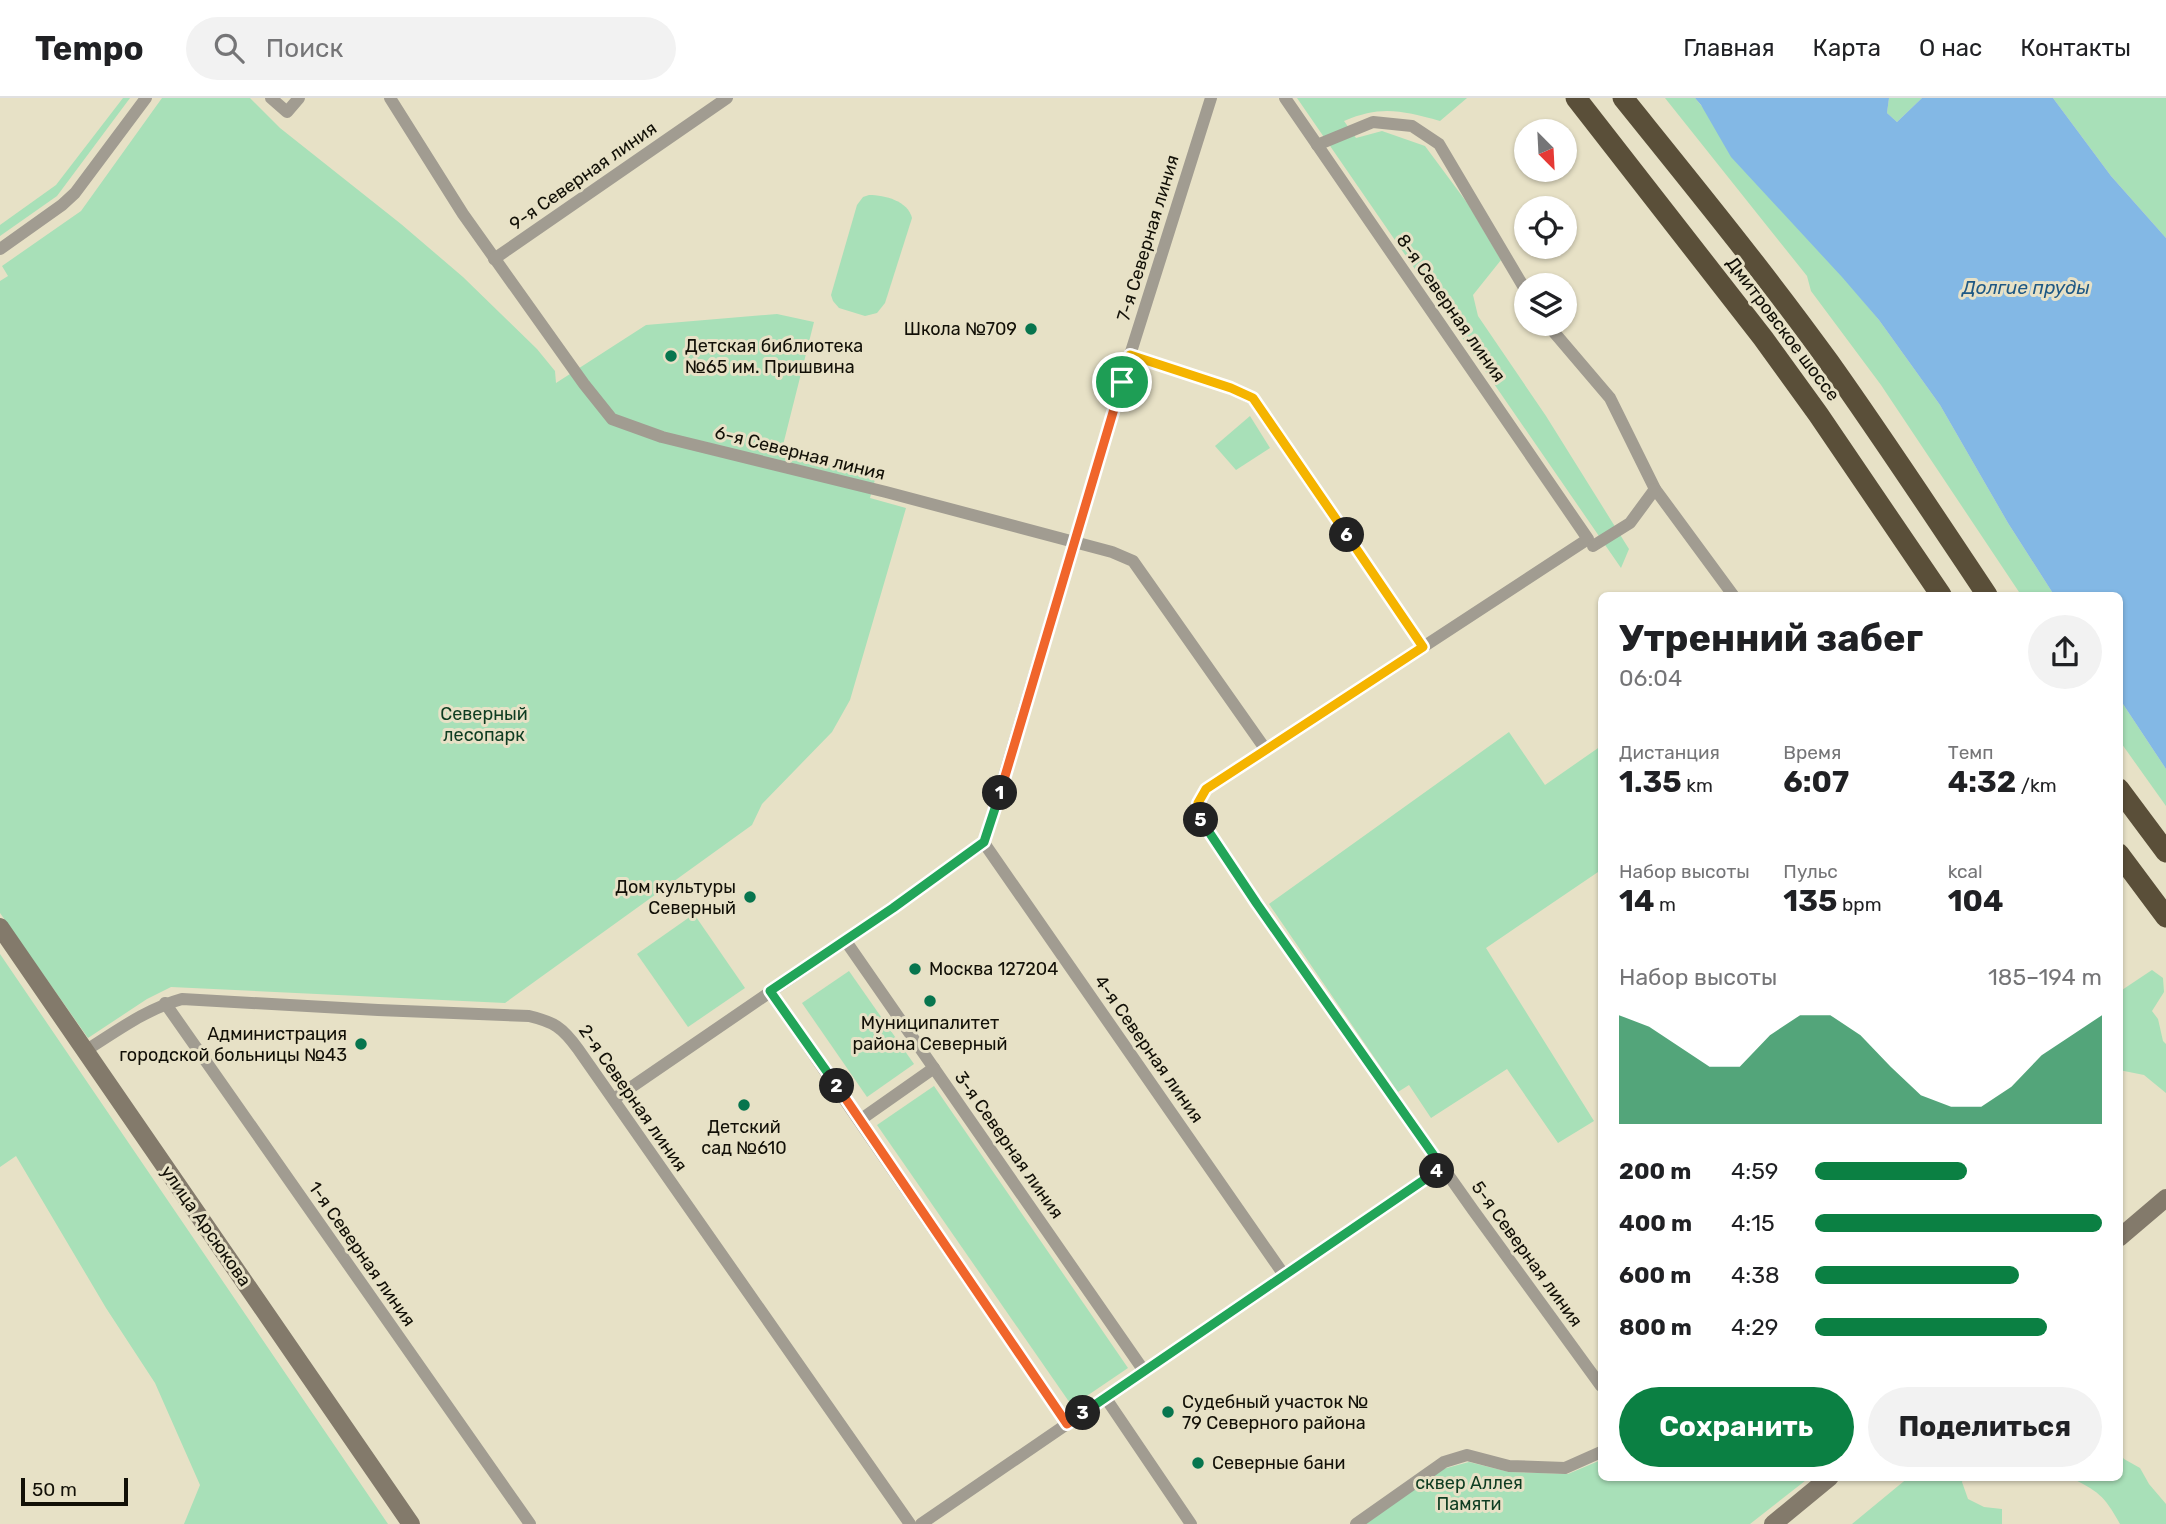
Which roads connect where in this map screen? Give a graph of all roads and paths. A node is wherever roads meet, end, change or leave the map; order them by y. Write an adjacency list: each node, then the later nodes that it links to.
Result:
1 (146, 98): 11 (street)
2 (271, 98): 3 (street)
3 (299, 98)
4 (390, 98): 12 (street, 6-я Северная линия)
5 (727, 98): 12 (street, 9-я Северная линия)
6 (1212, 98): 15 (street, 7-я Северная линия)
7 (1285, 98): 10 (street, 8-я Северная линия)
8 (1576, 98): 20 (highway, Дмитровское шоссе)
9 (1623, 98): 21 (highway, Дмитровское шоссе)
10 (1317, 145): 13 (street); 18 (street, 8-я Северная линия)
11 (0, 249)
12 (494, 259): 17 (street, 6-я Северная линия)
13 (1515, 273)
14 (1557, 336): 16 (street)
15 (1130, 355): 17 (street, 7-я Северная линия); 22 (street)
16 (1655, 489): 18 (street, 5-я Северная линия); 19 (street)
17 (1073, 542): 23 (street, 6-я Северная линия); 25 (street, 7-я Северная линия)
18 (1590, 542): 22 (street, 5-я Северная линия)
19 (1731, 592)
20 (1939, 592)
21 (1985, 592)
22 (1423, 647): 23 (street, 5-я Северная линия)
23 (1266, 750): 37 (street, 5-я Северная линия)
24 (2123, 794): 26 (highway)
25 (984, 842): 30 (street); 40 (street, 4-я Северная линия)
26 (2166, 852)
27 (2123, 859): 28 (highway)
28 (2166, 917)
29 (0, 927): 33 (street, улица Арсюкова)
30 (845, 940): 31 (street); 34 (street, 3-я Северная линия)
31 (770, 991): 35 (street); 36 (street)
32 (166, 1003): 33 (street, 2-я Северная линия); 35 (street, 2-я Северная линия); 48 (street, 1-я Северная линия)
33 (85, 1051): 47 (street, улица Арсюкова)
34 (934, 1068): 36 (street); 41 (street, 3-я Северная линия)
35 (614, 1099): 49 (street, 2-я Северная линия)
36 (860, 1120): 44 (street)
37 (1442, 1167): 40 (street); 42 (street, 5-я Северная линия)
38 (2166, 1198): 39 (street)
39 (2123, 1235)
40 (1284, 1275): 41 (street)
41 (1144, 1371): 43 (street)
42 (1598, 1382)
43 (1105, 1397): 44 (street); 51 (street)
44 (1067, 1424): 50 (street)
45 (1598, 1453): 52 (street)
46 (1825, 1481): 53 (street)
47 (411, 1524)
48 (530, 1524)
49 (910, 1524)
50 (921, 1524)
51 (1191, 1524)
52 (1356, 1524)
53 (1773, 1524)

